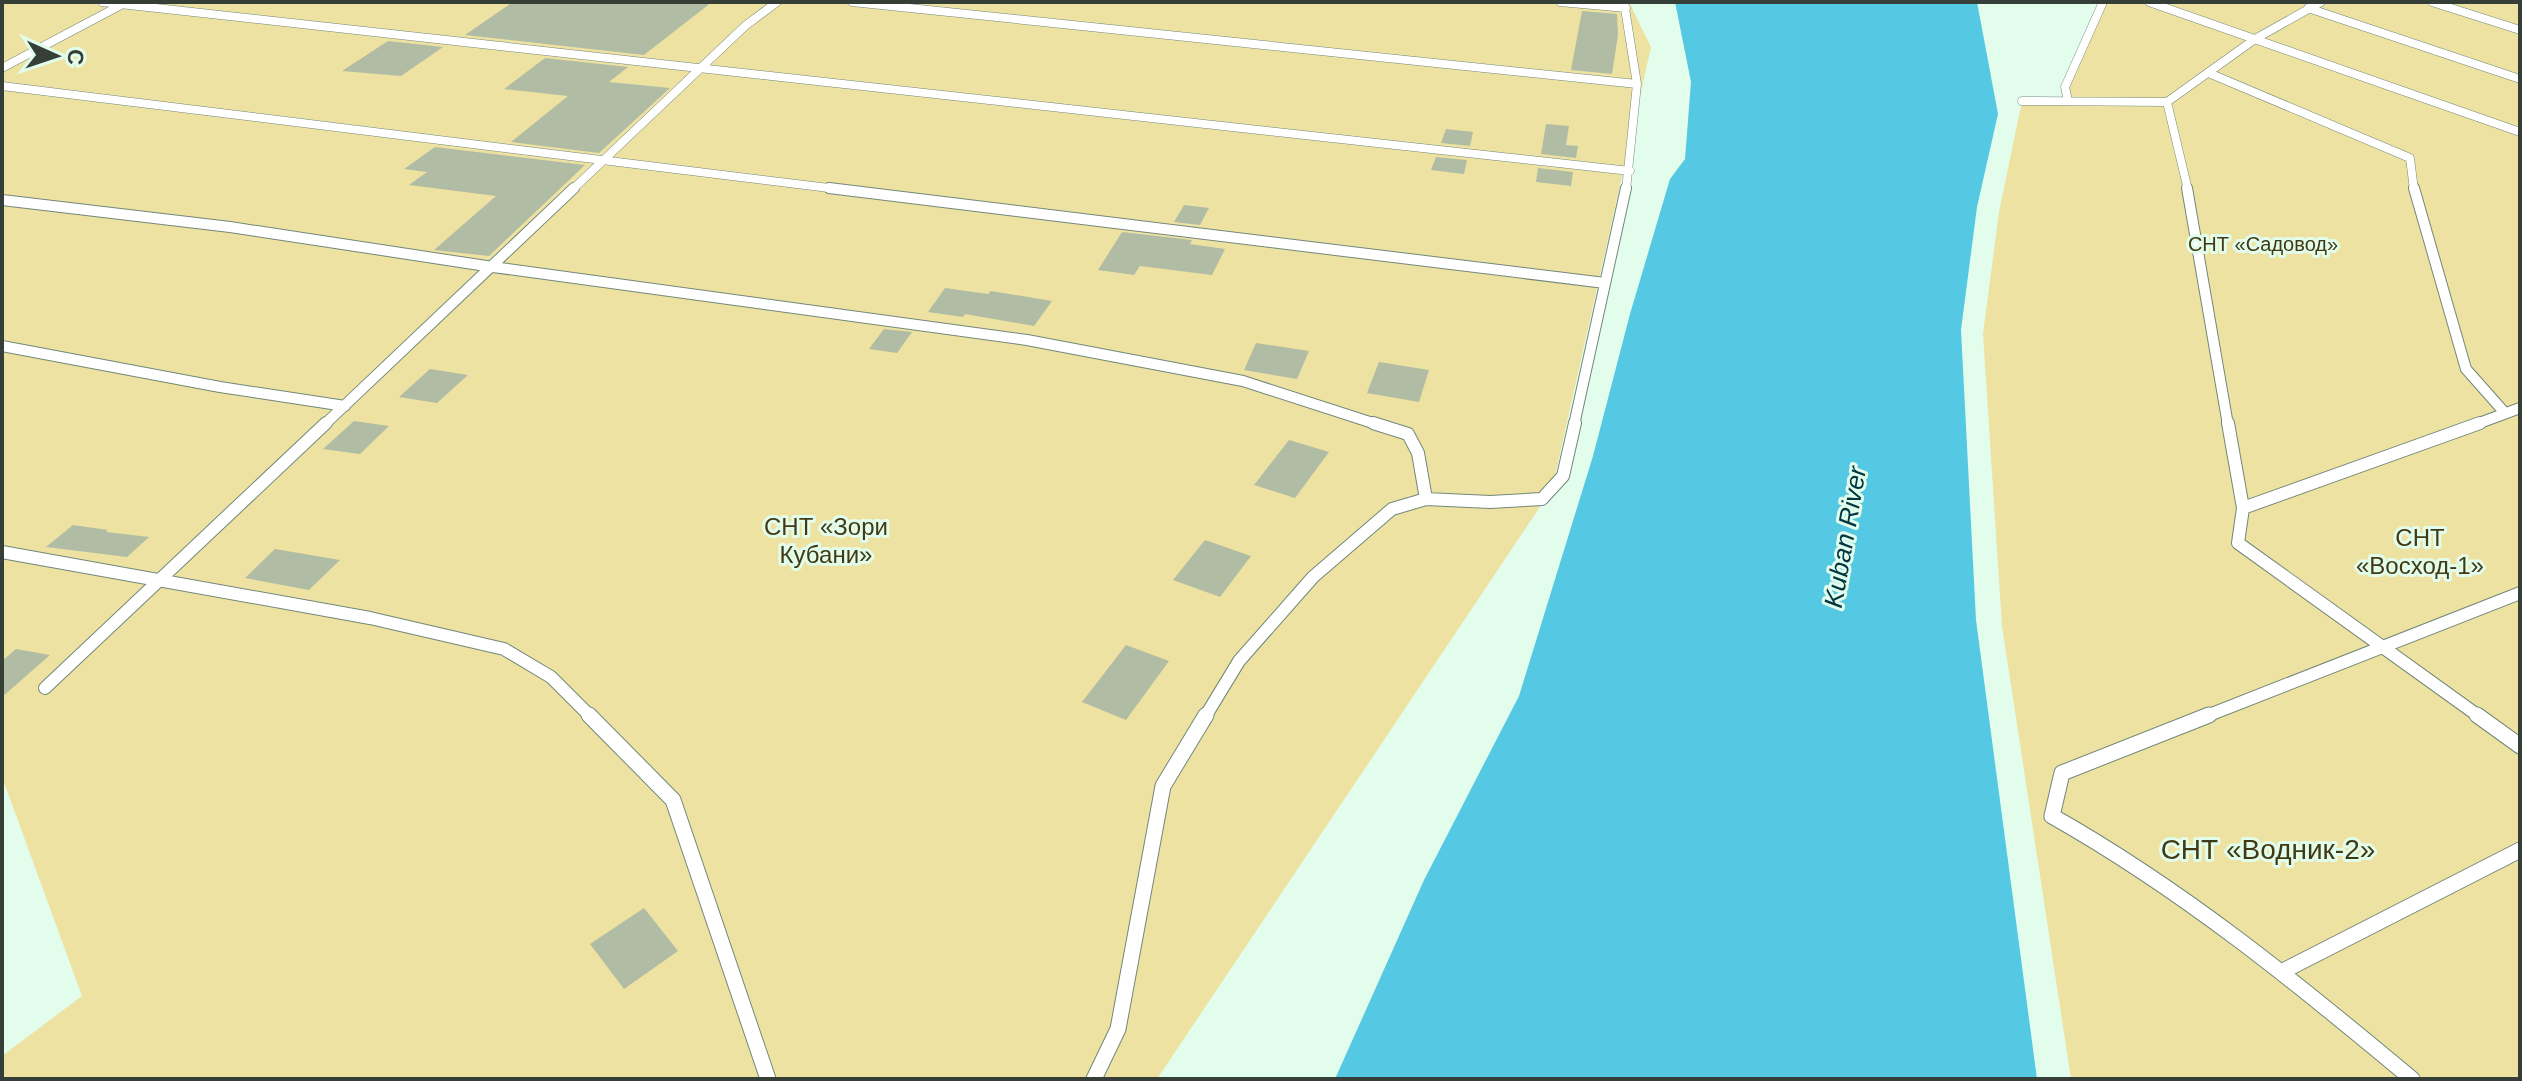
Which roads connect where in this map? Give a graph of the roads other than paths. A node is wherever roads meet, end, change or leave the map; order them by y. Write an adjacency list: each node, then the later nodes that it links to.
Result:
1 (102, 2): 9 (lane)
2 (777, 2): 14 (lane)
3 (852, 2): 18 (lane)
4 (1560, 2): 10 (lane)
5 (2103, 2): 21 (lane)
6 (2149, 2): 13 (lane)
7 (2321, 2): 11 (lane)
8 (2432, 2): 12 (lane)
9 (124, 4): 14 (lane); 15 (lane)
10 (1625, 5): 18 (lane)
11 (2308, 8): 13 (lane); 17 (lane)
12 (2520, 30)
13 (2255, 39): 16 (lane); 23 (lane)
14 (703, 67): 24 (lane); 25 (lane)
15 (2, 68)
16 (2211, 74): 22 (lane); 32 (lane)
17 (2520, 79)
18 (1637, 84): 25 (lane)
19 (2, 86): 24 (lane)
20 (2022, 101): 21 (lane)
21 (2068, 101): 22 (lane)
22 (2167, 102): 34 (lane)
23 (2520, 132)
24 (606, 160): 27 (lane); 28 (lane)
25 (1630, 171): 28 (lane)
26 (2, 200): 27 (lane)
27 (493, 267): 30 (lane); 33 (lane)
28 (1605, 283): 33 (lane)
29 (2, 346): 30 (lane)
30 (345, 406): 36 (lane)
31 (2520, 408): 32 (lane)
32 (2505, 413): 34 (lane)
33 (1426, 499): 44 (lane)
34 (2243, 508): 38 (lane)
35 (2, 552): 36 (lane)
36 (160, 579): 39 (lane); 43 (lane)
37 (2520, 593): 38 (lane)
38 (2382, 647): 40 (lane); 42 (lane)
39 (45, 688)
40 (2520, 746)
41 (2520, 850): 42 (lane)
42 (2283, 971): 45 (lane)
43 (768, 1079)
44 (1094, 1079)
45 (2412, 1079)

